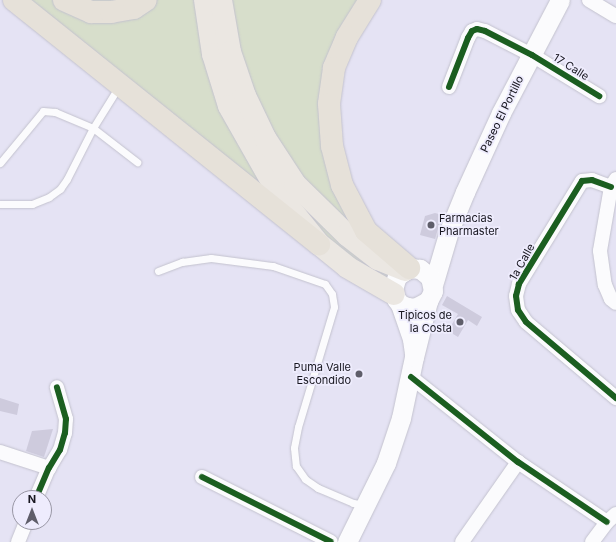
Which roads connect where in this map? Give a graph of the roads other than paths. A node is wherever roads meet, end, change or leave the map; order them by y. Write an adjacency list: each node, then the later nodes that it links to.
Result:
1 (14, 0): 11 (highway)
2 (64, 0): 3 (highway)
3 (146, 0)
4 (204, 0): 20 (main road)
5 (221, 0): 21 (main road)
6 (370, 0): 21 (highway)
7 (560, 0): 10 (main road, Paseo El Portillo)
8 (589, 0): 9 (street)
9 (616, 16)
10 (532, 55): 12 (street, 17 Calle); 13 (street, 17 Calle); 19 (main road, Paseo El Portillo)
11 (120, 84): 14 (lane); 20 (highway)
12 (449, 87)
13 (599, 96)
14 (93, 128): 15 (lane); 16 (lane); 18 (lane)
15 (137, 162)
16 (0, 163)
17 (614, 183): 24 (street); 29 (street, 1a Calle)
18 (0, 204)
19 (449, 231): 21 (main road, Paseo El Portillo); 23 (main road, Paseo El Portillo)
20 (319, 244): 25 (main road)
21 (410, 269): 23 (main road); 25 (main road)
22 (158, 271): 35 (lane)
23 (431, 293): 25 (main road); 26 (main road, Paseo El Portillo)
24 (614, 298)
25 (397, 299): 26 (main road)
26 (414, 357): 27 (main road)
27 (411, 377): 31 (street); 35 (main road)
28 (57, 386): 32 (street)
29 (616, 398)
30 (0, 452): 32 (street)
31 (518, 462): 36 (street); 41 (street)
32 (49, 468): 34 (street)
33 (202, 477): 39 (street)
34 (39, 490)
35 (365, 505): 40 (main road)
36 (612, 518): 42 (street)
37 (23, 530): 38 (street)
38 (18, 542)
39 (331, 542)
40 (347, 542)
41 (462, 542)
42 (592, 542)

